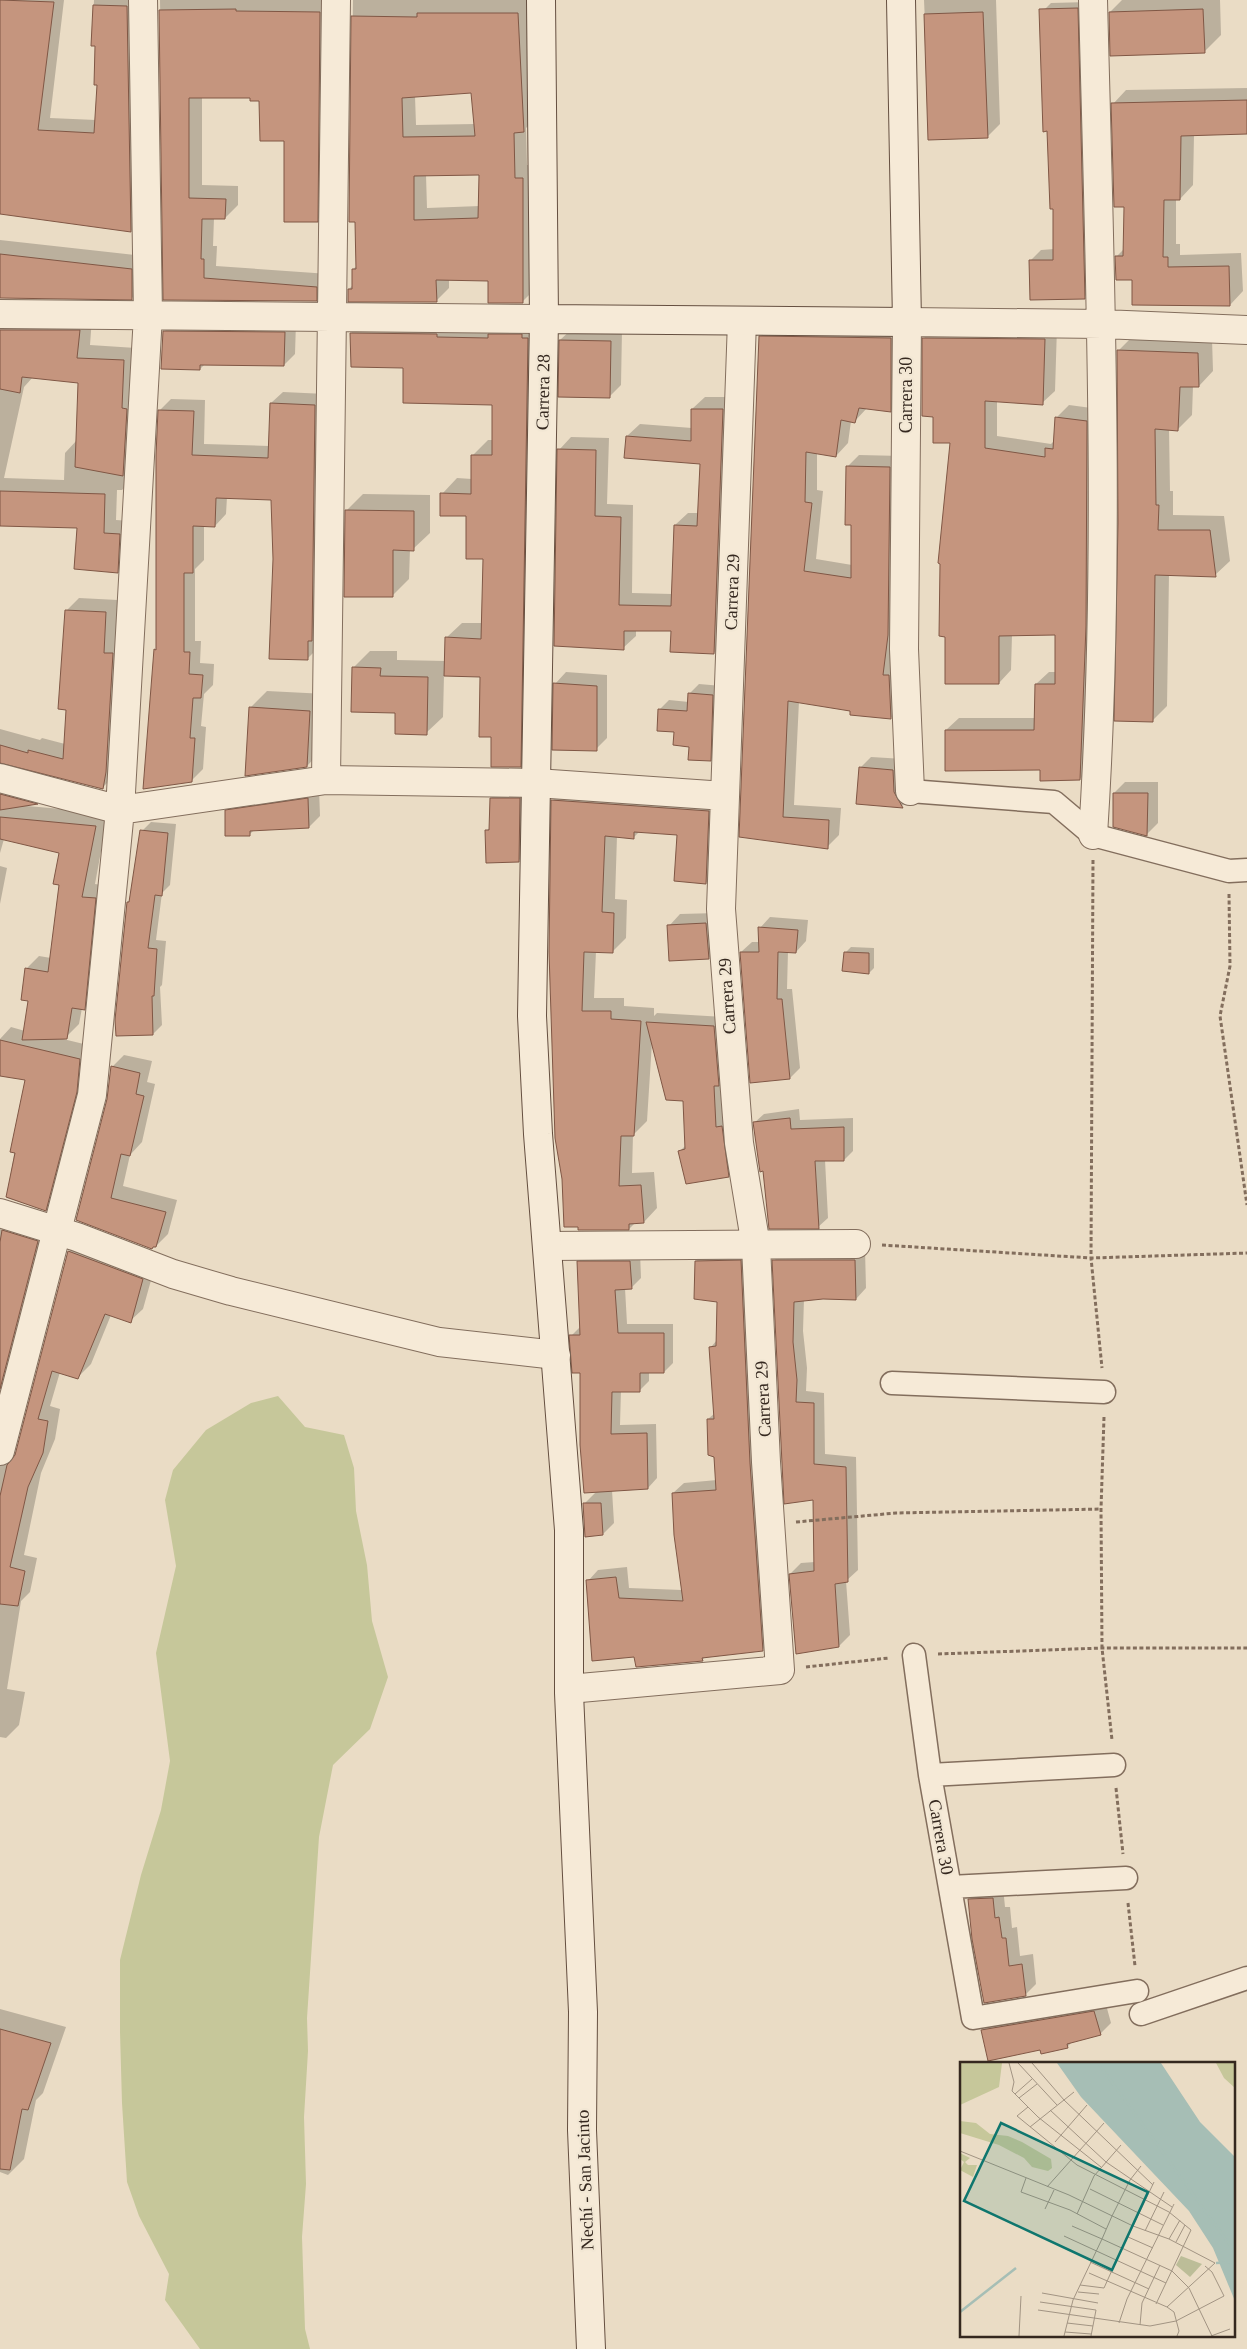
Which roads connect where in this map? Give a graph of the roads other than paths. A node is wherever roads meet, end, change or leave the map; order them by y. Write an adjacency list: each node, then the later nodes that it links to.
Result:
1 (143, 0): 7 (street)
2 (336, 0): 8 (street)
3 (541, 0): 9 (street, Carrera 28)
4 (901, 0): 11 (street, Carrera 30)
5 (1093, 0): 12 (street)
6 (0, 314): 7 (street)
7 (148, 315): 8 (street); 19 (street)
8 (332, 317): 9 (street); 15 (street)
9 (544, 319): 10 (street); 16 (street, Carrera 28)
10 (742, 321): 11 (street); 18 (street, Carrera 29)
11 (907, 322): 12 (street); 17 (street, Carrera 30)
12 (1102, 324): 13 (street); 20 (street)
13 (1247, 330)
14 (0, 778): 19 (street)
15 (326, 780): 16 (street); 19 (street)
16 (536, 783): 18 (street); 25 (street, Carrera 28)
17 (910, 791): 20 (street)
18 (725, 796): 26 (street, Carrera 29)
19 (120, 810): 23 (street)
20 (1093, 836): 21 (street)
21 (1238, 870)
22 (0, 1213): 23 (street)
23 (57, 1230): 27 (street); 30 (street)
24 (856, 1244): 26 (street)
25 (548, 1246): 26 (street); 27 (street, Carrera 28)
26 (756, 1246): 32 (street, Carrera 29)
27 (556, 1355): 32 (street, Nechí - San Jacinto)
28 (892, 1383): 29 (street)
29 (1104, 1392)
30 (0, 1451)
31 (914, 1655): 34 (street, Carrera 30)
32 (569, 1689): 40 (street, Nechí - San Jacinto)
33 (1114, 1764): 34 (street)
34 (930, 1775): 36 (street, Carrera 30)
35 (1126, 1878): 36 (street)
36 (950, 1887): 38 (street, Carrera 30)
37 (1247, 1978): 39 (street)
38 (1137, 1991)
39 (1141, 2014)
40 (591, 2349)

